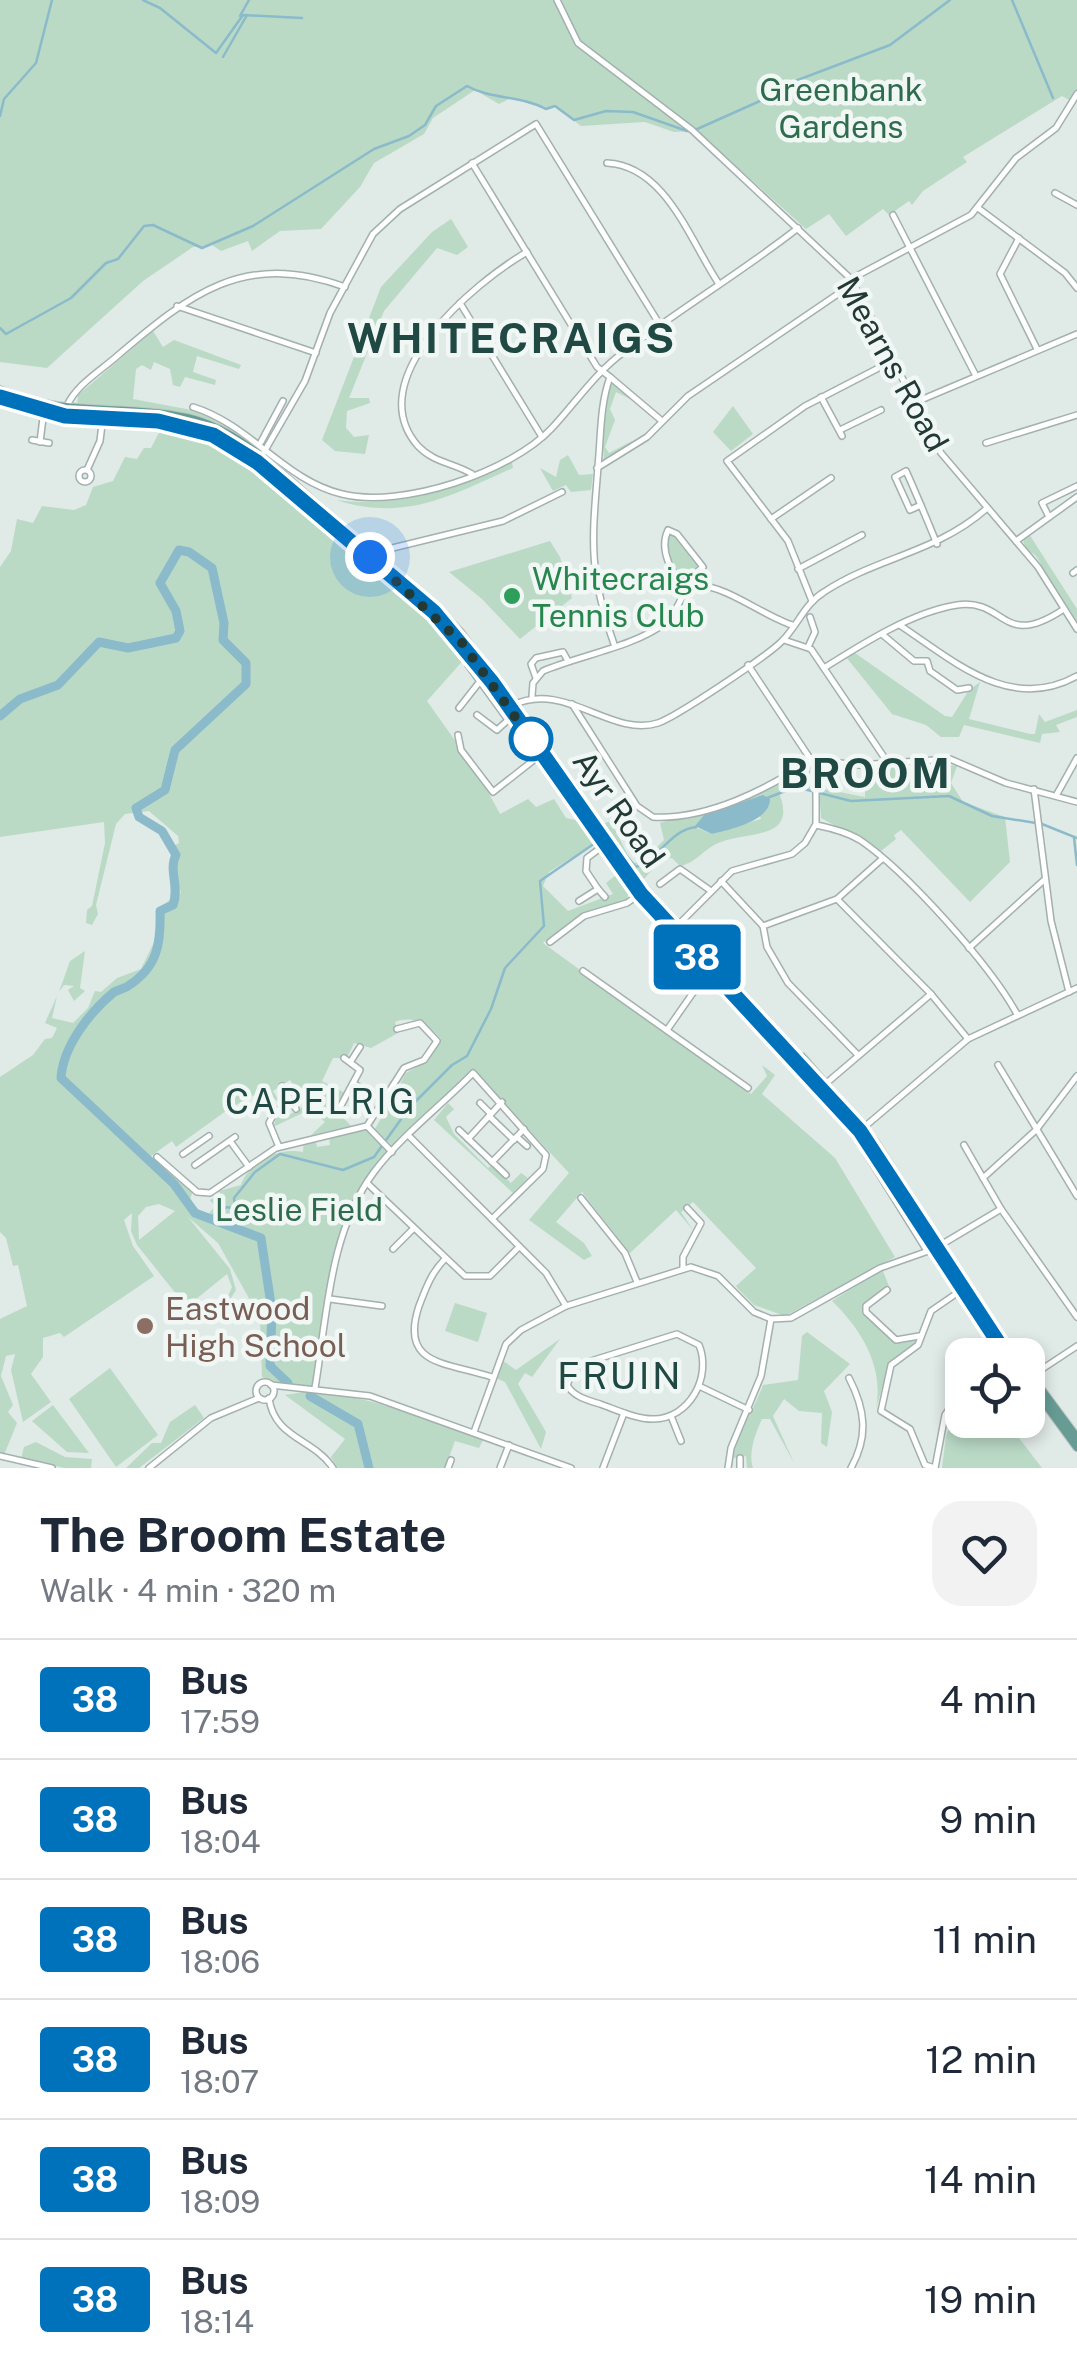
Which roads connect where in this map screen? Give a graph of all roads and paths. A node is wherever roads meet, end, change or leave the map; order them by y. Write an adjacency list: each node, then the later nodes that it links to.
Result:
1 (556, 0): 10 (street, Mearns Road)
2 (1077, 94): 3 (street)
3 (1074, 104): 8 (street)
4 (472, 163): 13 (street); 16 (street); 20 (street)
5 (607, 163): 15 (street)
6 (1057, 197): 7 (street)
7 (1077, 205)
8 (978, 208): 11 (street); 12 (street)
9 (893, 215): 12 (street)
10 (798, 228): 14 (street, Mearns Road); 15 (street)
11 (1019, 238): 17 (street); 22 (street)
12 (910, 249): 14 (street); 26 (street)
13 (526, 252): 18 (street); 25 (street)
14 (852, 281): 24 (street, Mearns Road); 38 (street)
15 (719, 284): 20 (street)
16 (345, 287): 19 (street); 23 (street)
17 (1077, 288)
18 (460, 302): 39 (street); 46 (street)
19 (176, 306): 23 (street); 35 (street)
20 (660, 325): 25 (street)
21 (1077, 334): 22 (street)
22 (1037, 350): 26 (street)
23 (316, 353): 42 (street)
24 (894, 360): 29 (street); 31 (street, Mearns Road)
25 (602, 370): 27 (street); 39 (street)
26 (974, 374): 31 (street)
27 (610, 377): 38 (street); 44 (street)
28 (0, 394): 32 (main road, Ayr Road)
29 (822, 397): 34 (street); 54 (street)
30 (283, 401): 42 (street)
31 (916, 402): 52 (street, Mearns Road)
32 (45, 408): 35 (main road, Ayr Road); 40 (street)
33 (193, 408): 42 (street)
34 (880, 410)
35 (65, 413): 37 (main road, Ayr Road)
36 (1077, 415): 41 (street)
37 (103, 416): 43 (main road, Ayr Road); 45 (street)
38 (662, 421): 44 (street)
39 (542, 437): 46 (street)
40 (48, 443)
41 (985, 443)
42 (264, 446): 43 (street); 46 (street)
43 (259, 460): 58 (main road, Ayr Road)
44 (597, 468): 69 (street)
45 (87, 470)
46 (473, 475)
47 (831, 478): 54 (street)
48 (1077, 486): 53 (street)
49 (562, 492): 58 (street)
50 (1077, 497): 53 (street)
51 (921, 505): 51 (street); 57 (street)
52 (986, 508): 56 (street, Mearns Road); 57 (street)
53 (1048, 516): 56 (street)
54 (771, 518): 59 (street)
55 (862, 535): 59 (street)
56 (1016, 541): 62 (street, Mearns Road)
57 (937, 544): 61 (street)
58 (372, 555): 72 (main road, Ayr Road)
59 (798, 569): 61 (street)
60 (684, 588): 60 (street); 64 (street); 69 (street)
61 (812, 600): 64 (street)
62 (1064, 610): 65 (street); 66 (street, Mearns Road)
63 (810, 617): 70 (street)
64 (792, 624): 68 (street)
65 (902, 626): 67 (street); 71 (street)
66 (1077, 629)
67 (883, 635): 73 (street); 76 (street)
68 (784, 640): 70 (street); 75 (street)
69 (614, 644): 74 (street)
70 (808, 647): 76 (street)
71 (936, 650): 73 (street); 77 (street)
72 (475, 654): 79 (street); 83 (main road, Ayr Road)
73 (927, 661): 80 (street)
74 (568, 662): 78 (street); 78 (street)
75 (748, 665): 82 (street); 89 (street)
76 (824, 668): 90 (street)
77 (1077, 676)
78 (536, 678): 81 (street)
79 (480, 680): 84 (street); 85 (street)
80 (969, 688)
81 (532, 696): 82 (street); 83 (street)
82 (572, 704): 89 (street)
83 (512, 706): 87 (main road, Ayr Road)
84 (460, 708)
85 (477, 714)
86 (458, 735): 87 (street)
87 (544, 752): 95 (main road, Ayr Road)
88 (1077, 758): 92 (street)
89 (811, 760): 90 (street); 94 (street)
90 (888, 763): 91 (street)
91 (1034, 789): 92 (street); 97 (street)
92 (1058, 794): 93 (street)
93 (1077, 802)
94 (816, 824): 96 (street); 98 (street)
95 (606, 844): 100 (street); 102 (main road, Ayr Road)
96 (882, 859): 104 (street); 109 (street)
97 (1044, 880): 109 (street); 113 (street)
98 (721, 881): 101 (street); 106 (street)
99 (660, 884): 101 (street)
100 (598, 888): 103 (street); 105 (street)
101 (711, 891): 107 (street)
102 (643, 892): 107 (main road, Ayr Road); 108 (street)
103 (605, 897)
104 (836, 899): 106 (street); 114 (street)
105 (579, 901)
106 (763, 926): 120 (street)
107 (674, 928): 110 (main road, Ayr Road)
108 (550, 942)
109 (969, 948): 115 (street)
110 (711, 967): 117 (street); 124 (main road, Ayr Road)
111 (583, 971): 117 (street)
112 (1077, 988): 113 (street)
113 (1069, 992): 115 (street)
114 (931, 994): 118 (street); 120 (street)
115 (1017, 1014): 118 (street)
116 (397, 1029): 127 (street)
117 (668, 1030): 126 (street)
118 (968, 1039): 136 (street)
119 (360, 1047): 123 (street)
120 (857, 1054): 124 (street)
121 (998, 1065): 138 (street)
122 (1077, 1076): 138 (street)
123 (354, 1084): 127 (street); 132 (street)
124 (825, 1085): 136 (main road, Ayr Road)
125 (282, 1086): 128 (street)
126 (748, 1088)
127 (385, 1101): 134 (street)
128 (291, 1102): 131 (street); 145 (street)
129 (502, 1102): 133 (street); 135 (street); 140 (street)
130 (480, 1103): 133 (street)
131 (296, 1109)
132 (338, 1111)
133 (490, 1115): 141 (street); 142 (street)
134 (367, 1126): 145 (street); 147 (street)
135 (524, 1129): 141 (street); 164 (street)
136 (862, 1129): 167 (main road, Ayr Road)
137 (459, 1130): 142 (street)
138 (1036, 1130): 157 (street); 160 (street)
139 (209, 1136): 143 (street)
140 (410, 1137): 147 (street); 164 (street)
141 (515, 1138): 146 (street); 152 (street)
142 (468, 1139): 152 (street)
143 (200, 1143): 149 (street); 150 (street)
144 (964, 1145): 157 (street)
145 (279, 1146): 154 (street)
146 (527, 1146)
147 (390, 1150): 159 (street)
148 (866, 1153): 167 (street, Ayr Road)
149 (183, 1154)
150 (209, 1155): 153 (street); 154 (street)
151 (156, 1157): 158 (street)
152 (492, 1162): 156 (street)
153 (194, 1164)
154 (248, 1167): 158 (street)
155 (190, 1173): 158 (street)
156 (506, 1175)
157 (983, 1178): 163 (street)
158 (184, 1180)
159 (366, 1183): 165 (street); 174 (street)
160 (1077, 1196)
161 (582, 1198): 171 (street)
162 (687, 1208): 170 (street)
163 (1000, 1210): 167 (street); 177 (street)
164 (492, 1219): 166 (street)
165 (414, 1228): 168 (street); 169 (street)
166 (518, 1248): 169 (street); 176 (street)
167 (933, 1249): 172 (main road, Ayr Road); 178 (street)
168 (393, 1250)
169 (445, 1259): 183 (street)
170 (683, 1268): 171 (street); 178 (street)
171 (637, 1282): 176 (street)
172 (963, 1289): 179 (street); 180 (main road, Ayr Road)
173 (887, 1290): 179 (street)
174 (330, 1299): 175 (street); 186 (street)
175 (382, 1306)
176 (566, 1306): 183 (street)
177 (1077, 1317)
178 (771, 1319): 193 (street)
179 (920, 1335): 194 (street)
180 (995, 1338)
181 (1077, 1346): 182 (street)
182 (1045, 1366)
183 (492, 1377): 199 (street)
184 (849, 1378): 196 (street)
185 (699, 1386): 193 (street); 195 (street); 197 (street)
186 (315, 1388): 188 (street); 199 (street)
187 (256, 1390): 188 (street); 189 (street); 191 (street)
188 (271, 1392): 189 (street); 209 (street)
189 (259, 1398): 191 (street)
190 (1045, 1398): 200 (main road)
191 (243, 1401): 208 (street)
192 (1045, 1401): 203 (main road)
193 (750, 1410): 206 (street)
194 (881, 1411): 196 (street); 215 (street)
195 (624, 1412): 197 (street); 212 (street)
196 (863, 1414): 214 (street)
197 (671, 1416): 201 (street)
198 (945, 1416): 215 (street)
199 (474, 1432): 202 (street)
200 (1077, 1438)
201 (680, 1441)
202 (509, 1444): 210 (street); 211 (street)
203 (1077, 1446)
204 (0, 1456): 207 (street)
205 (740, 1458): 213 (street)
206 (727, 1466)
207 (52, 1468)
208 (149, 1468)
209 (333, 1468)
210 (500, 1468)
211 (571, 1468)
212 (603, 1468)
213 (740, 1468)
214 (851, 1468)
215 (935, 1468)

